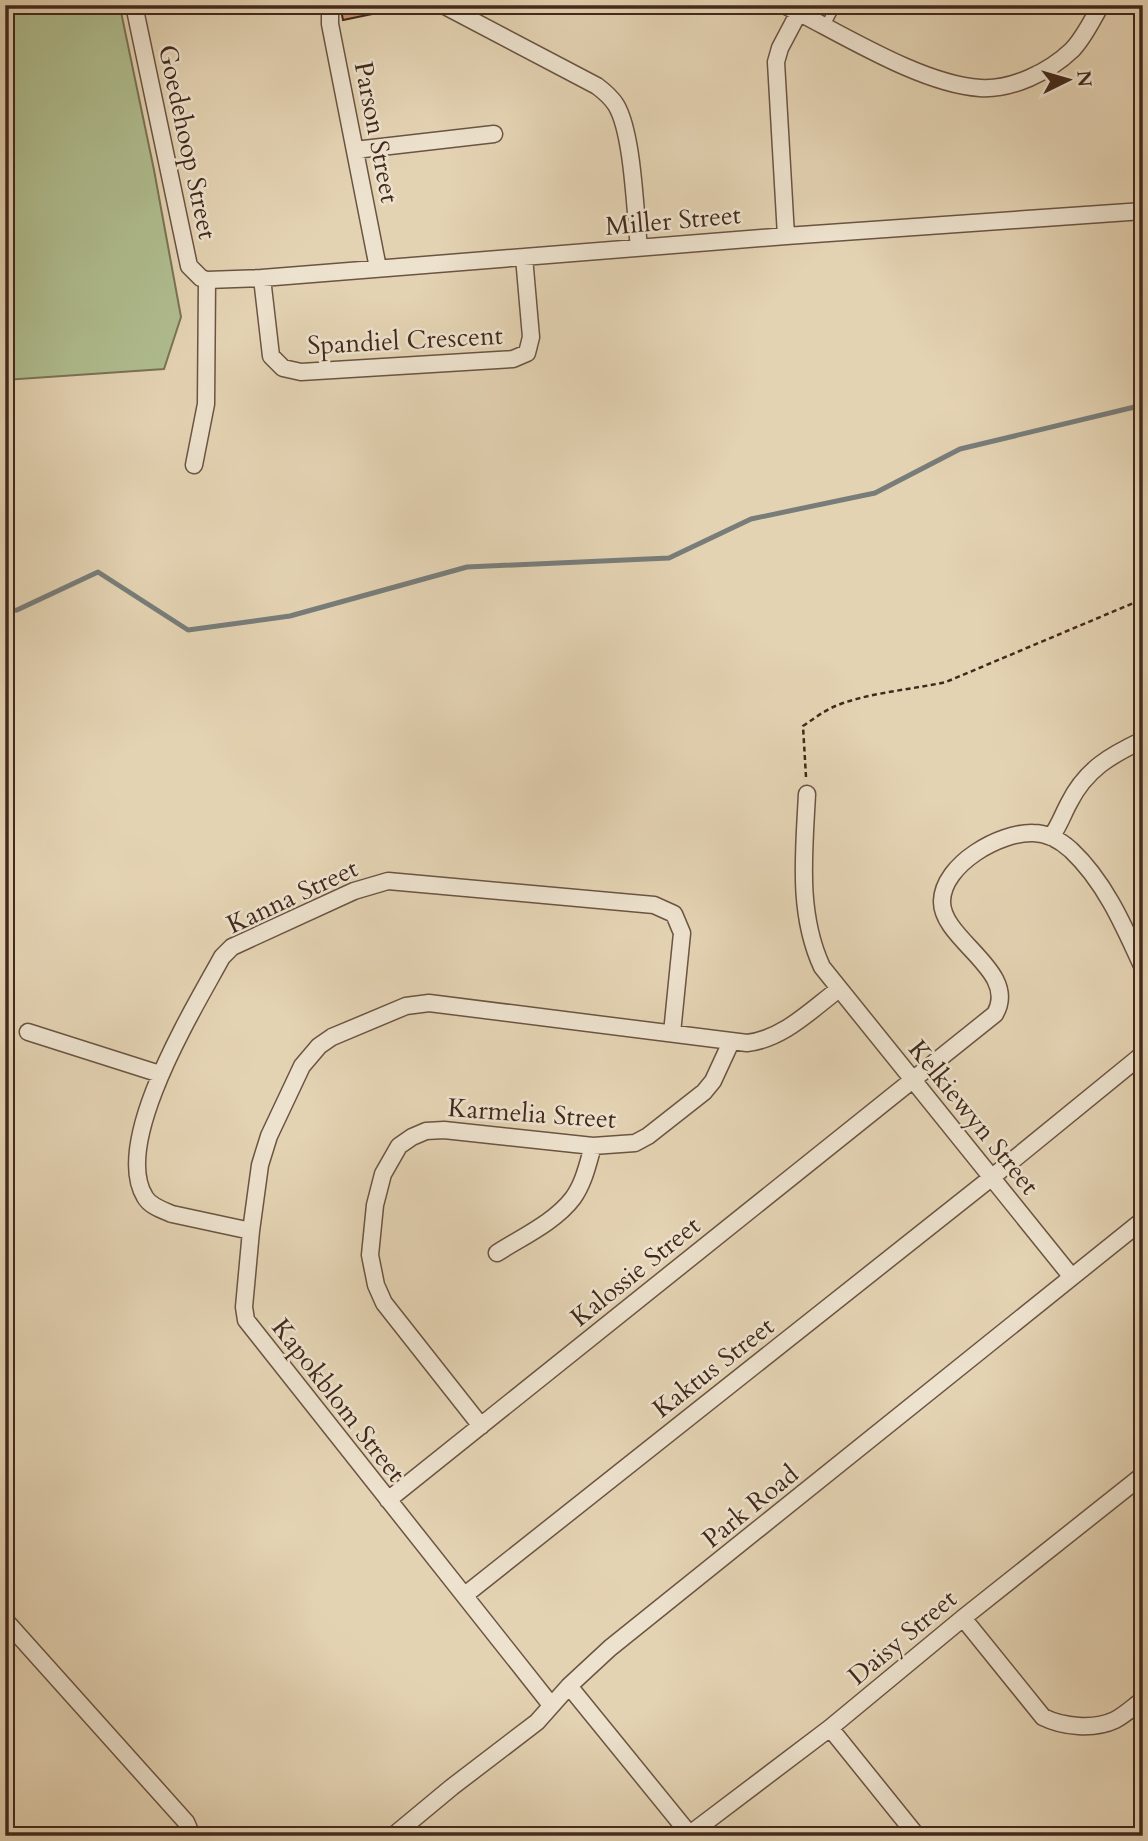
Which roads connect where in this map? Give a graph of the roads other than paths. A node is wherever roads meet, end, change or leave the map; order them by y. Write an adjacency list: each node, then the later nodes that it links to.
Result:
1 (134, 5): 16 (street, Goedehoop Street)
2 (330, 5): 9 (street, Parson Street)
3 (443, 5): 12 (street)
4 (836, 5): 7 (lane)
5 (1101, 5): 7 (street)
6 (792, 9): 7 (street); 11 (street)
7 (825, 26)
8 (494, 134): 9 (street)
9 (355, 149): 14 (street, Parson Street)
10 (1143, 211): 11 (street, Miller Street)
11 (786, 236): 12 (street, Miller Street)
12 (639, 248): 13 (street, Miller Street)
13 (524, 257): 14 (street, Miller Street); 15 (street, Spandiel Crescent)
14 (379, 268): 15 (street, Miller Street)
15 (262, 278): 16 (street, Miller Street)
16 (207, 280): 17 (street)
17 (194, 465)
18 (1143, 740): 20 (street)
19 (807, 794): 22 (street, Kelkiewyn Street)
20 (1052, 837): 21 (street); 28 (street, Kalossie Street)
21 (1143, 968)
22 (839, 989): 25 (street, Kapokblom Street); 28 (street, Kelkiewyn Street)
23 (28, 1032): 27 (street)
24 (672, 1033): 25 (street, Kapokblom Street); 27 (street, Kanna Street); 32 (street, Kapokblom Street)
25 (731, 1042): 29 (street, Karmelia Street)
26 (1143, 1054): 30 (street, Kaktus Street)
27 (160, 1074): 32 (street, Kanna Street)
28 (913, 1080): 30 (street, Kelkiewyn Street); 35 (street, Kalossie Street)
29 (593, 1146): 33 (street); 35 (street, Karmelia Street)
30 (991, 1178): 34 (street, Kelkiewyn Street); 38 (street, Kaktus Street)
31 (1143, 1220): 34 (street, Park Road)
32 (251, 1231): 37 (street, Kapokblom Street)
33 (497, 1253)
34 (1071, 1276): 41 (street, Park Road)
35 (481, 1426): 37 (street, Kalossie Street)
36 (1143, 1475): 39 (street, Daisy Street)
37 (388, 1500): 38 (street, Kapokblom Street)
38 (465, 1595): 43 (street, Kapokblom Street)
39 (963, 1618): 42 (street); 44 (street, Daisy Street)
40 (5, 1620): 47 (street)
41 (569, 1686): 43 (street, Park Road); 46 (street)
42 (1143, 1700)
43 (551, 1704): 45 (street, Park Road)
44 (830, 1728): 46 (street, Daisy Street); 49 (street)
45 (412, 1830): 48 (street, Park Road)
46 (691, 1835)
47 (192, 1836)
48 (393, 1836)
49 (917, 1836)

